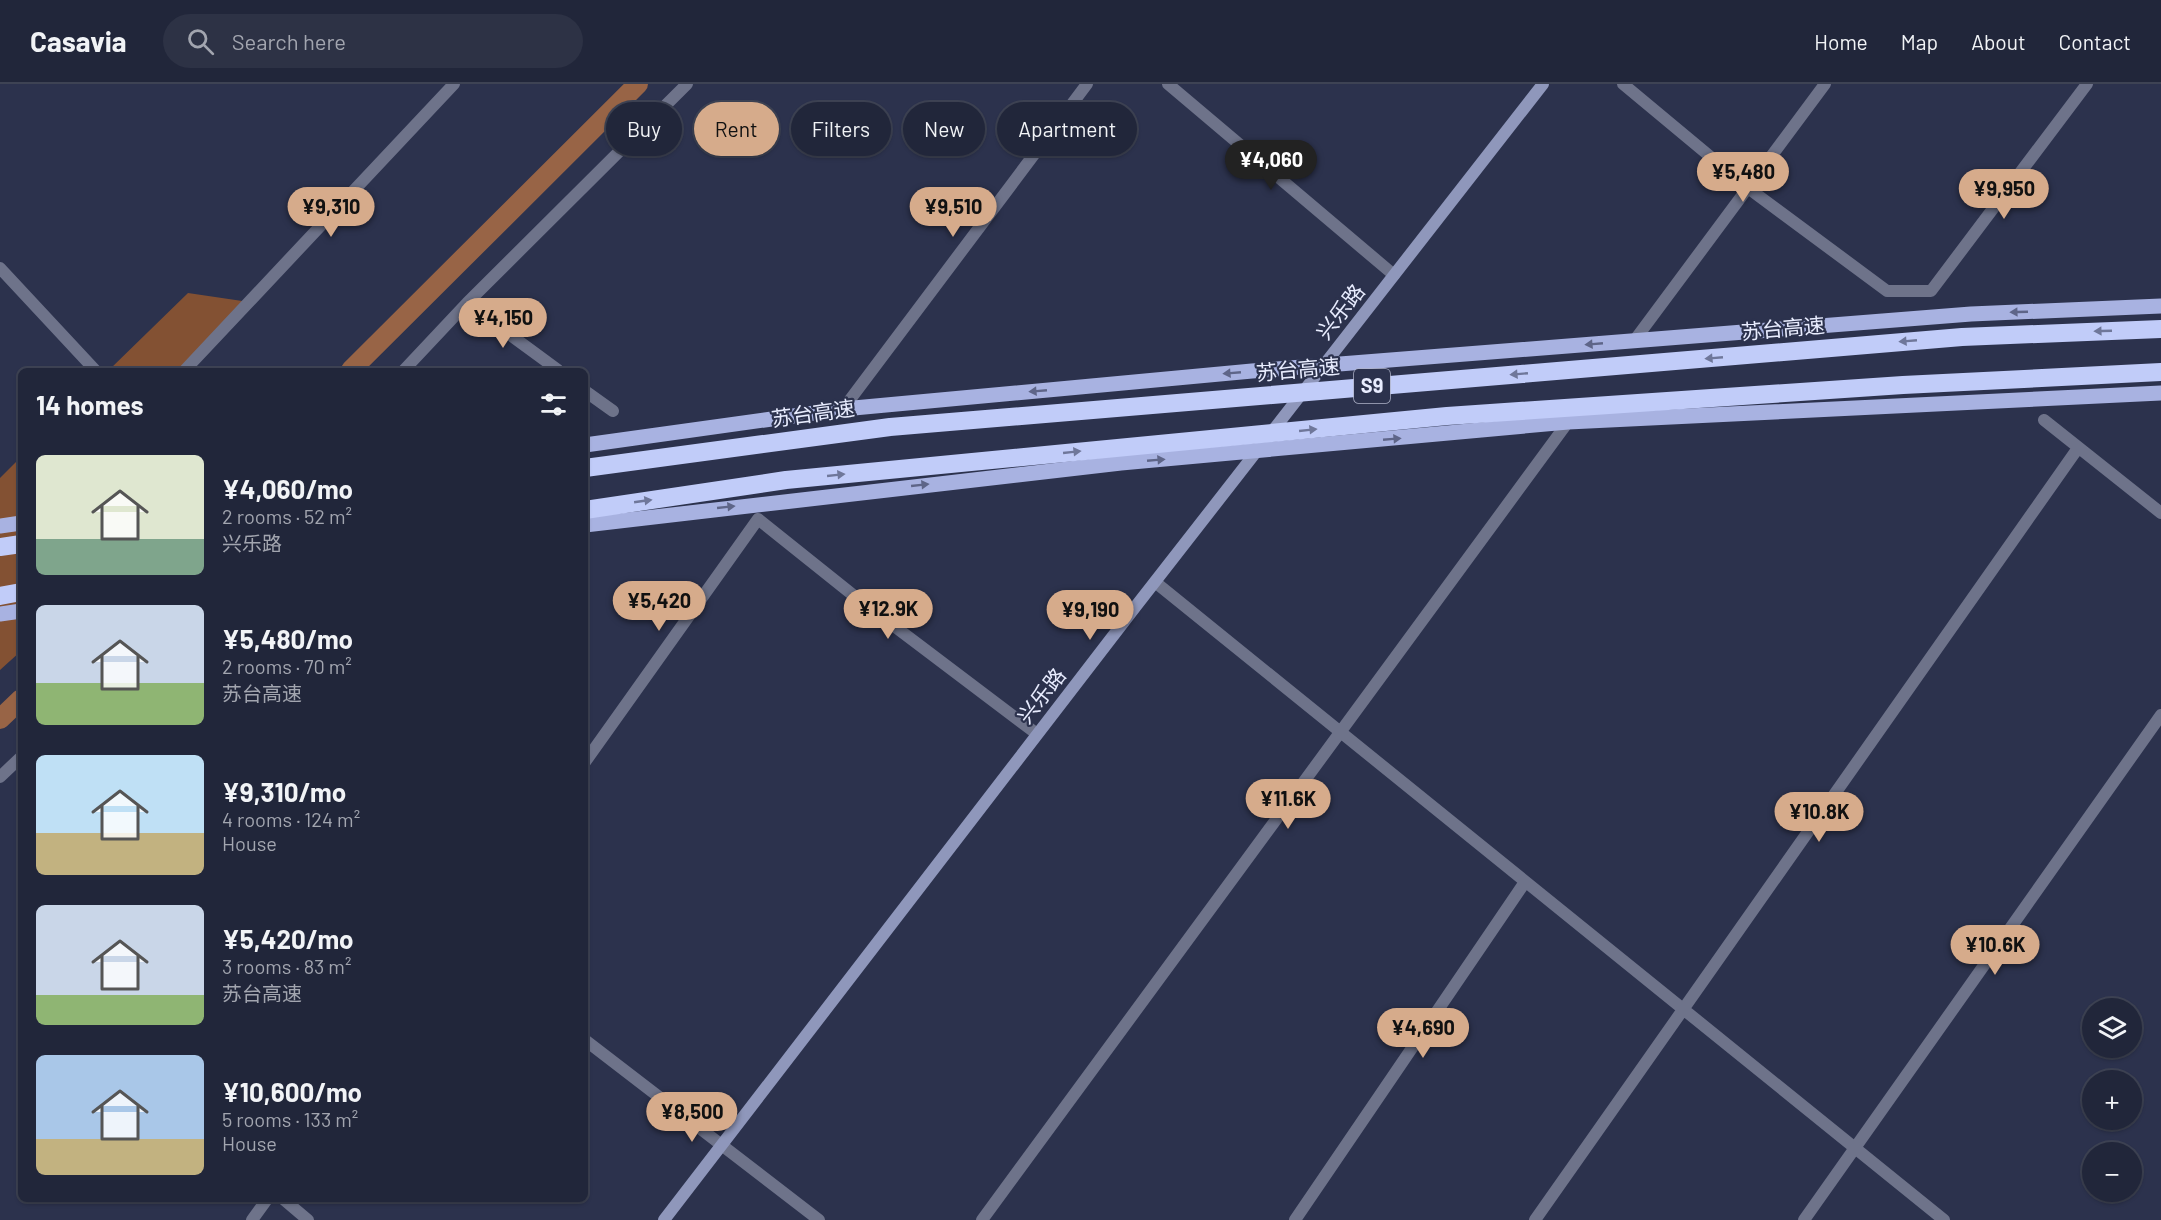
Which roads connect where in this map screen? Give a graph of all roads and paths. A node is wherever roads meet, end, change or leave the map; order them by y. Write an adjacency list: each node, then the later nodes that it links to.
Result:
1 (454, 84): 18 (street)
2 (687, 84): 12 (street)
3 (1087, 84): 24 (street)
4 (1168, 84): 11 (street)
5 (1543, 84): 11 (main road, 兴乐路)
6 (1623, 84): 9 (street)
7 (1825, 84): 9 (street)
8 (2087, 84): 9 (street)
9 (1748, 188): 15 (street)
10 (0, 268): 17 (street)
11 (1394, 275): 16 (main road, 兴乐路)
12 (467, 303): 19 (street); 20 (street)
13 (2161, 306): 15 (main road, one-way to 15)
14 (2161, 329): 31 (highway, 苏台高速 / S9, one-way to 31)
15 (1634, 341): 16 (main road, one-way to 16)
16 (1323, 366): 24 (main road, one-way to 24); 30 (main road, 兴乐路)
17 (93, 368)
18 (187, 368)
19 (406, 368)
20 (555, 368)
21 (2161, 372): 32 (highway, S9, one-way to 21)
22 (588, 393): 25 (street)
23 (2161, 393): 27 (main road)
24 (843, 409): 28 (main road)
25 (613, 411)
26 (2044, 420): 29 (street)
27 (1568, 422): 30 (main road, one-way to 27); 43 (street)
28 (588, 445)
29 (2078, 448): 33 (street); 49 (street)
30 (1256, 452): 34 (main road, one-way to 30); 37 (main road, 兴乐路)
31 (588, 468)
32 (588, 510)
33 (2161, 513)
34 (588, 525)
35 (18, 544): 36 (highway)
36 (0, 547)
37 (1155, 582): 43 (street); 44 (main road, 兴乐路)
38 (18, 593): 39 (highway)
39 (0, 596)
40 (18, 611): 41 (main road)
41 (0, 614)
42 (2161, 715): 52 (street)
43 (1341, 733): 48 (street); 59 (street)
44 (1037, 734): 45 (street); 51 (main road, 兴乐路)
45 (588, 758)
46 (18, 760): 47 (street)
47 (0, 777)
48 (1526, 882): 49 (street); 60 (street)
49 (1683, 1009): 52 (street); 61 (street)
50 (588, 1042): 51 (street)
51 (720, 1145): 57 (main road, 兴乐路); 58 (street)
52 (1855, 1148): 62 (street); 63 (street)
53 (265, 1202): 55 (street)
54 (287, 1202): 56 (street)
55 (252, 1220)
56 (308, 1220)
57 (664, 1220)
58 (819, 1220)
59 (982, 1220)
60 (1295, 1220)
61 (1535, 1220)
62 (1804, 1220)
63 (1944, 1220)

